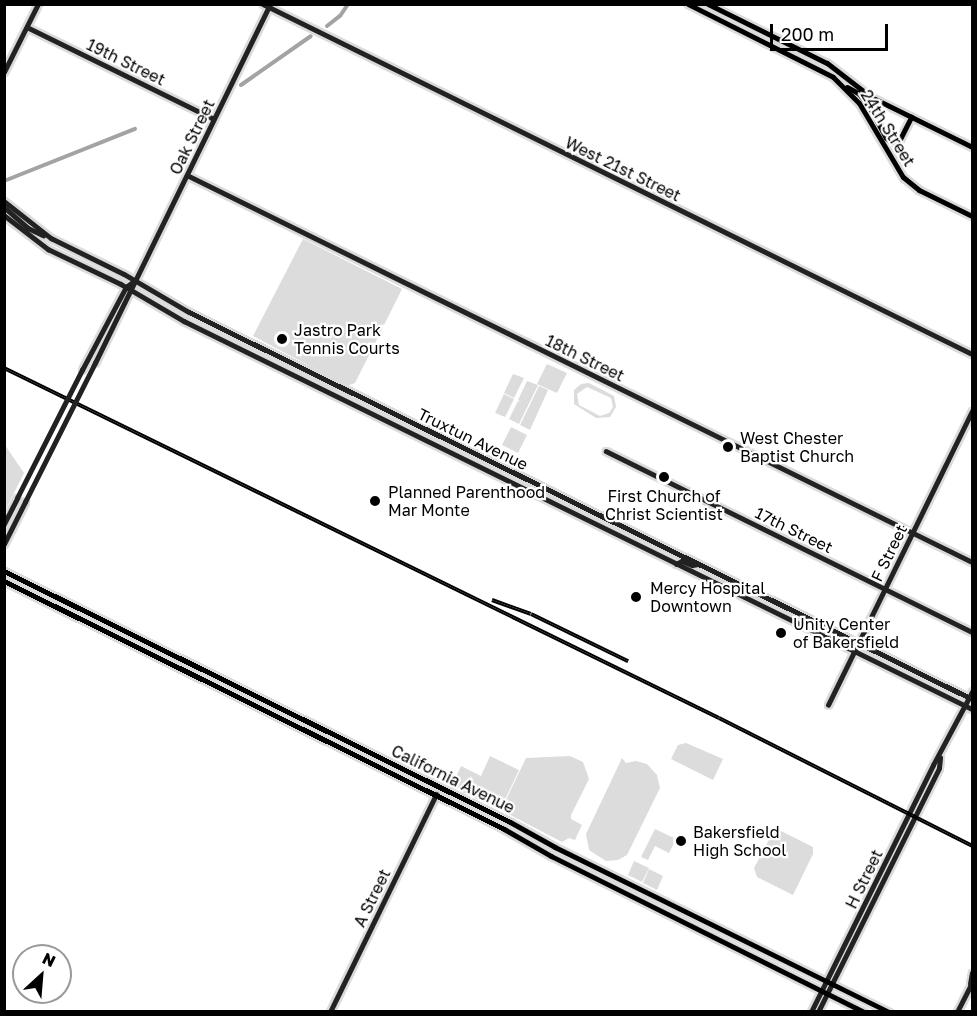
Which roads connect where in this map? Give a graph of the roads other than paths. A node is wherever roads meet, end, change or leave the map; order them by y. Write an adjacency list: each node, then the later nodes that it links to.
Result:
1 (38, 4): 6 (main road)
2 (263, 4): 5 (main road, West 21st Street)
3 (688, 4): 8 (main road, 24th Street)
4 (708, 4): 9 (main road, 24th Street)
5 (270, 6): 10 (main road, Oak Street); 21 (main road, West 21st Street)
6 (27, 27): 7 (main road); 10 (main road, 19th Street)
7 (4, 72)
8 (840, 83): 9 (main road); 16 (main road, 24th Street)
9 (911, 117): 11 (main road, 24th Street)
10 (214, 119): 12 (main road, Oak Street)
11 (972, 147)
12 (186, 175): 18 (main road, Oak Street); 25 (main road, 18th Street)
13 (4, 201): 17 (main road, Truxtun Avenue)
14 (4, 207): 17 (main road)
15 (4, 214): 19 (main road, Truxtun Avenue)
16 (972, 216)
17 (51, 238): 18 (main road, Truxtun Avenue)
18 (134, 281): 19 (main road, Oak Street); 20 (main road, Oak Street); 29 (main road, Truxtun Avenue)
19 (126, 287): 20 (main road, Truxtun Avenue); 24 (main road, Oak Street, bridge)
20 (132, 292): 26 (main road, Oak Street, bridge); 28 (main road, Truxtun Avenue)
21 (972, 354)
22 (972, 411): 25 (main road, F Street)
23 (606, 451): 33 (main road, 17th Street)
24 (4, 524)
25 (912, 533): 27 (main road, 18th Street); 33 (main road, F Street)
26 (4, 544)
27 (972, 562)
28 (676, 564): 29 (main road); 34 (main road, Truxtun Avenue)
29 (698, 564): 32 (main road, Truxtun Avenue)
30 (4, 571): 49 (main road, California Avenue)
31 (4, 581): 45 (main road, California Avenue)
32 (747, 587): 34 (main road); 35 (main road, Truxtun Avenue)
33 (885, 588): 37 (main road, 17th Street); 38 (main road, F Street)
34 (733, 590): 36 (main road, Truxtun Avenue)
35 (757, 592): 36 (main road); 38 (main road, Truxtun Avenue)
36 (743, 595): 39 (main road, Truxtun Avenue)
37 (972, 632)
38 (859, 643): 39 (main road, F Street); 40 (main road, Truxtun Avenue)
39 (855, 650): 41 (main road, F Street); 42 (main road, Truxtun Avenue)
40 (972, 696): 42 (main road, H Street)
41 (828, 705)
42 (966, 705): 43 (main road, Truxtun Avenue); 44 (main road, H Street)
43 (972, 709)
44 (940, 758): 46 (main road, H Street); 47 (main road, H Street)
45 (436, 795): 51 (main road, California Avenue); 52 (main road, A Street)
46 (881, 871): 47 (main road); 49 (main road, H Street)
47 (874, 900): 49 (main road, H Street)
48 (972, 973): 50 (main road)
49 (830, 982): 51 (main road, H Street); 56 (main road, California Avenue)
50 (971, 983): 57 (main road)
51 (825, 992): 53 (main road, H Street); 54 (main road, H Street); 55 (main road, California Avenue)
52 (330, 1011)
53 (811, 1011)
54 (818, 1011)
55 (864, 1011)
56 (889, 1011)
57 (957, 1011)

